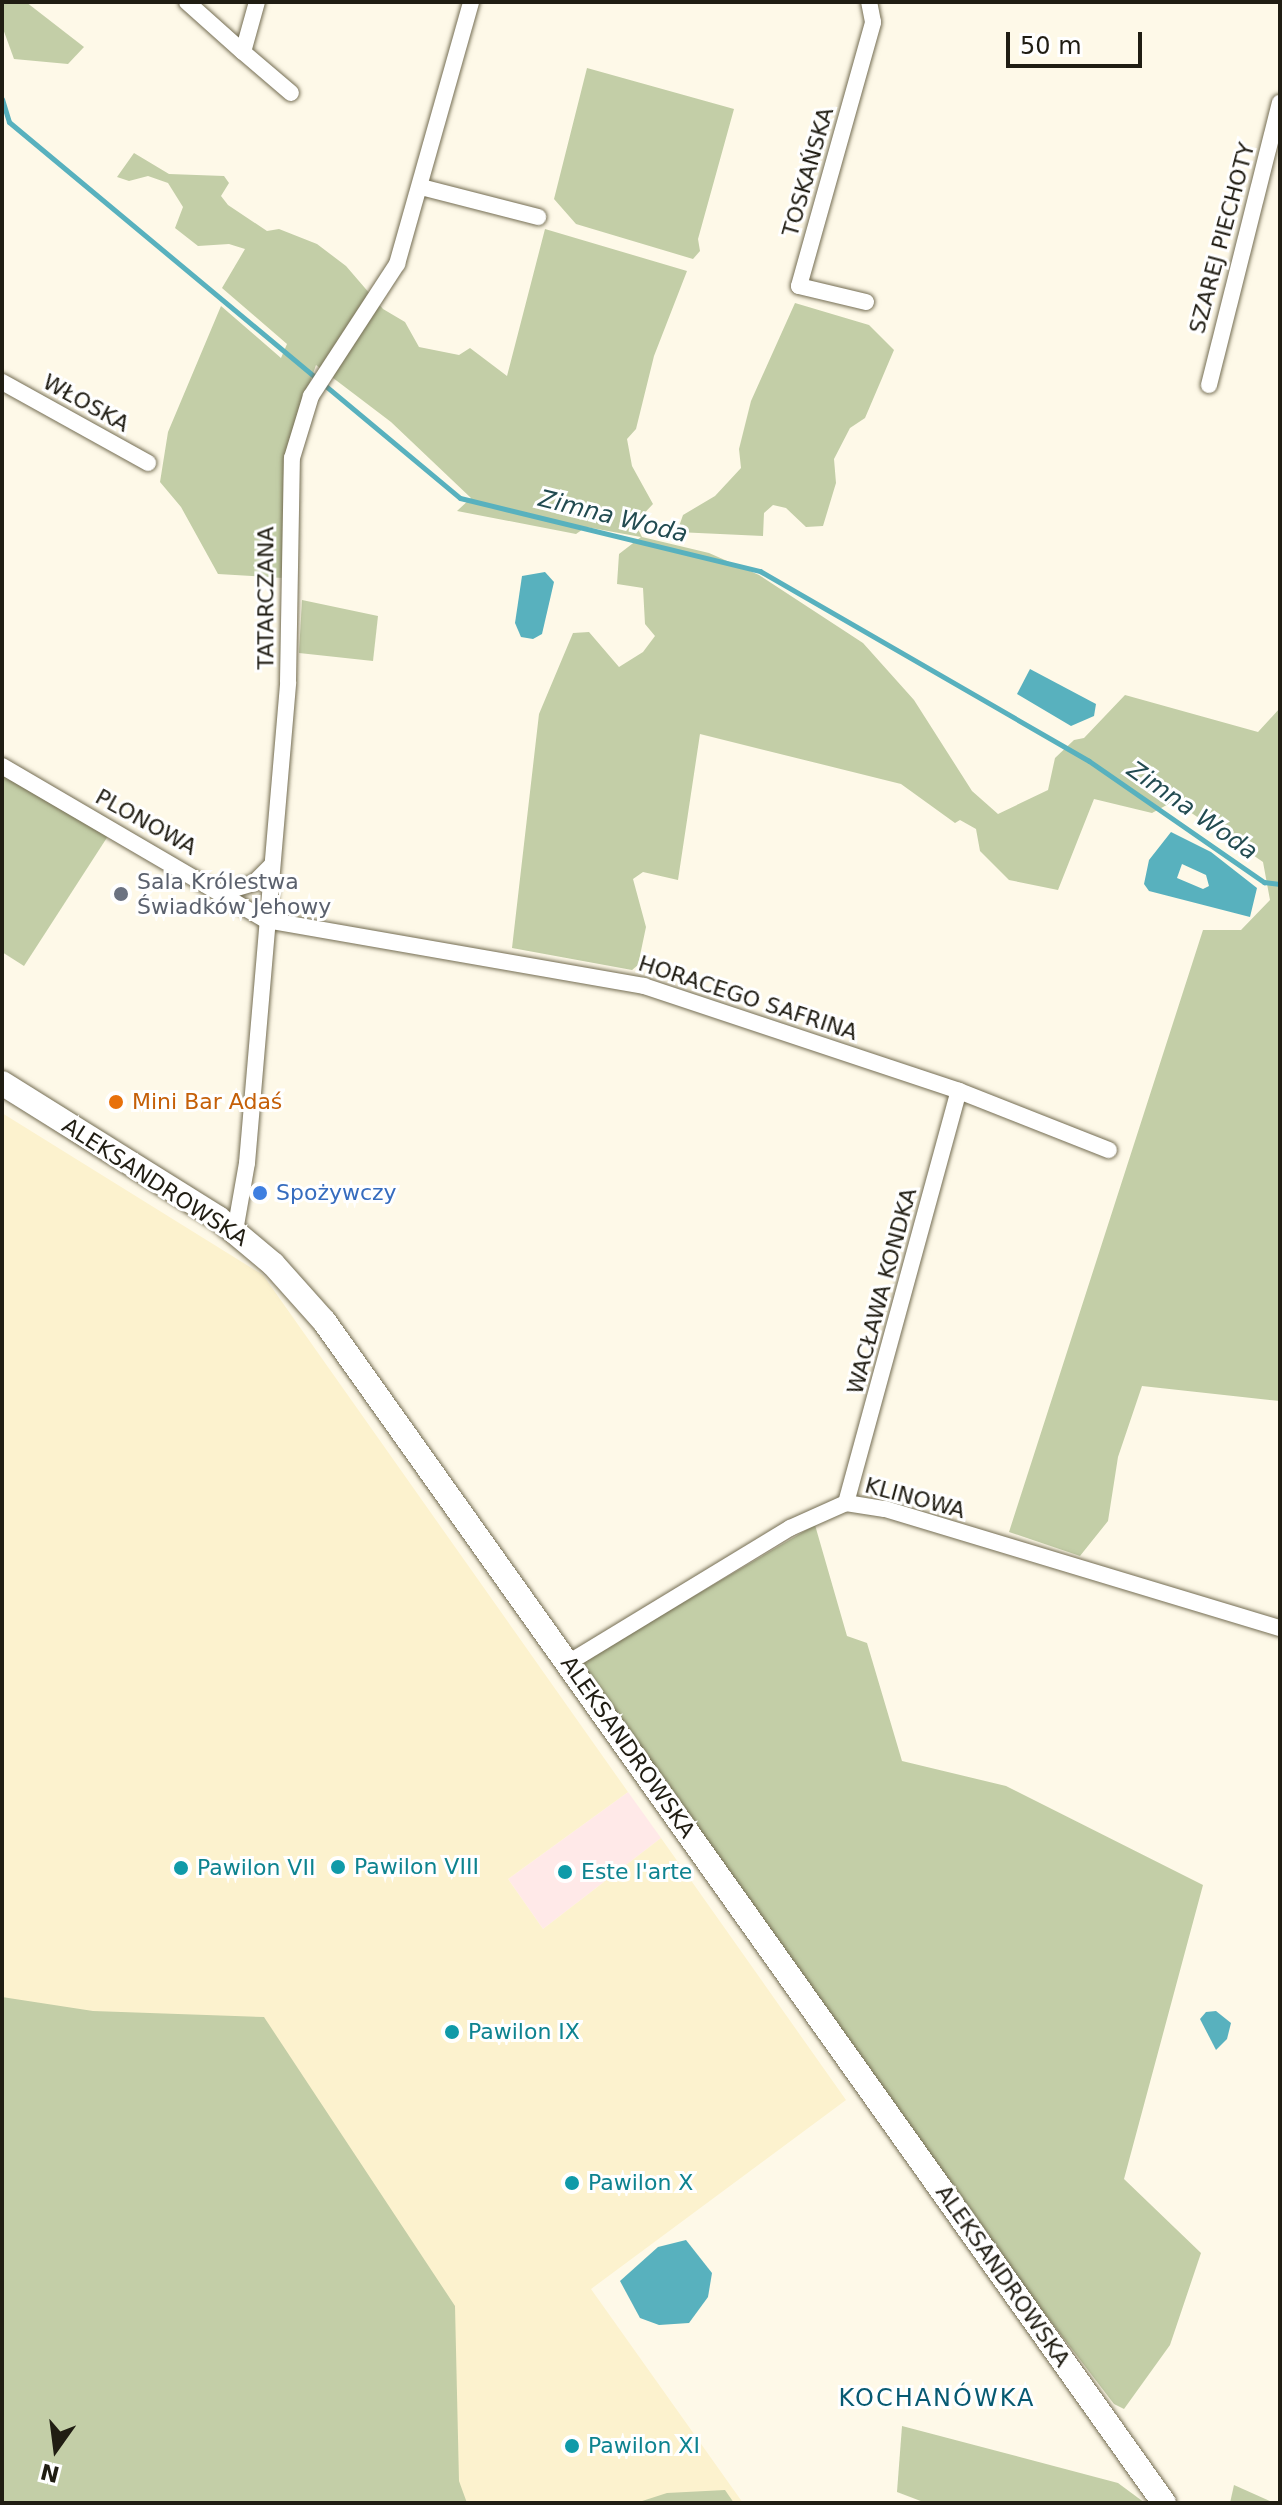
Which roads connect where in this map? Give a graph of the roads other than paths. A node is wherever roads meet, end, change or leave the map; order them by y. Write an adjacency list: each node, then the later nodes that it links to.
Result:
1 (187, 2): 5 (street)
2 (257, 2): 5 (street)
3 (471, 2): 8 (street, TATARCZANA)
4 (869, 2): 10 (street, TOSKAŃSKA)
5 (243, 52): 6 (street)
6 (291, 93)
7 (1280, 103): 12 (street, SZAREJ PIECHOTY)
8 (421, 187): 9 (street); 15 (street, TATARCZANA)
9 (538, 217)
10 (866, 302)
11 (2, 382): 13 (street, WŁOSKA)
12 (1209, 385)
13 (148, 463)
14 (2, 766): 16 (street, PLONOWA)
15 (271, 866): 16 (street); 17 (street, TATARCZANA)
16 (223, 892): 17 (street, PLONOWA)
17 (266, 920): 19 (street, HORACEGO SAFRINA); 21 (street, TATARCZANA)
18 (2, 1083): 21 (main road, ALEKSANDROWSKA)
19 (959, 1091): 20 (street, HORACEGO SAFRINA); 22 (street, WACŁAWA KONDKA)
20 (1109, 1150)
21 (235, 1231): 24 (main road, ALEKSANDROWSKA)
22 (846, 1503): 23 (street, KLINOWA); 24 (street, KLINOWA)
23 (1280, 1628)
24 (568, 1663): 25 (main road, ALEKSANDROWSKA)
25 (1164, 2503)

